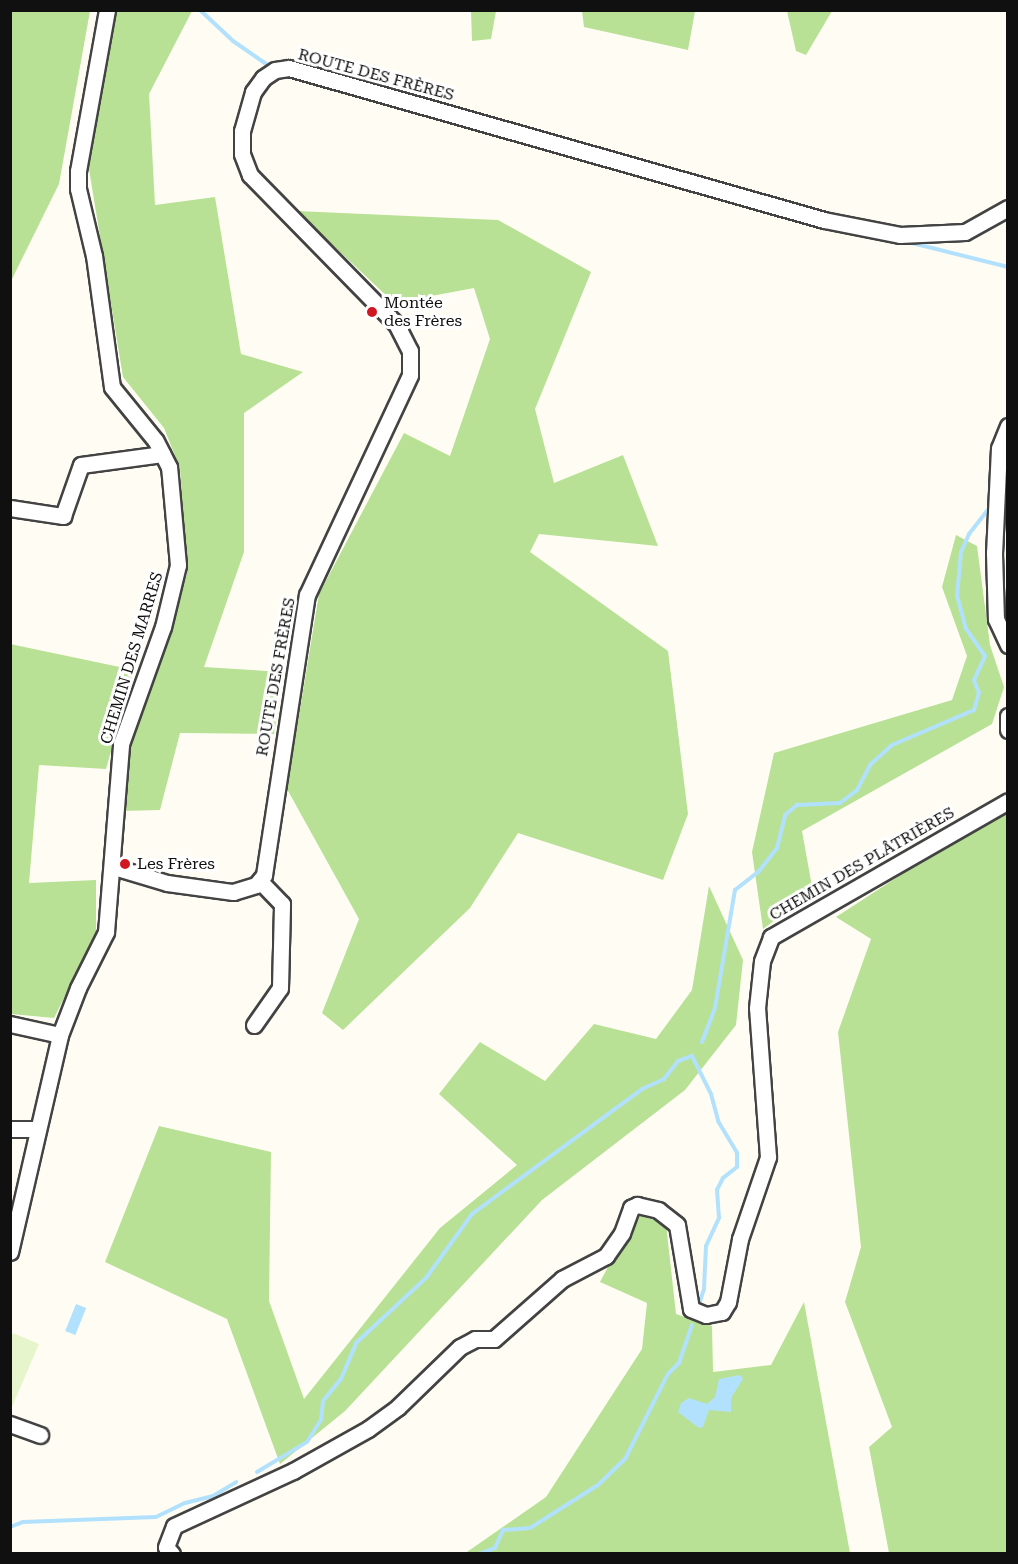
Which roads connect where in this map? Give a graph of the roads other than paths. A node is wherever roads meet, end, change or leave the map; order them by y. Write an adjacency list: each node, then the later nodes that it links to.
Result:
1 (106, 10): 4 (street, CHEMIN DES MARRES)
2 (1008, 208): 12 (street, ROUTE DES FRÈRES)
3 (1008, 426): 6 (street)
4 (162, 454): 5 (street); 11 (street, CHEMIN DES MARRES)
5 (10, 508)
6 (1001, 556): 7 (street)
7 (1008, 645)
8 (1008, 716): 9 (street)
9 (1008, 730)
10 (1008, 801): 21 (street, CHEMIN DES PLÂTRIÈRES)
11 (114, 867): 12 (street); 15 (street, CHEMIN DES MARRES)
12 (260, 881): 14 (street)
13 (10, 1024): 15 (street)
14 (254, 1025)
15 (60, 1035): 17 (street, CHEMIN DES MARRES)
16 (10, 1129): 17 (street)
17 (36, 1129): 18 (street, CHEMIN DES MARRES)
18 (10, 1252)
19 (10, 1424): 20 (street)
20 (40, 1435)
21 (172, 1554)

